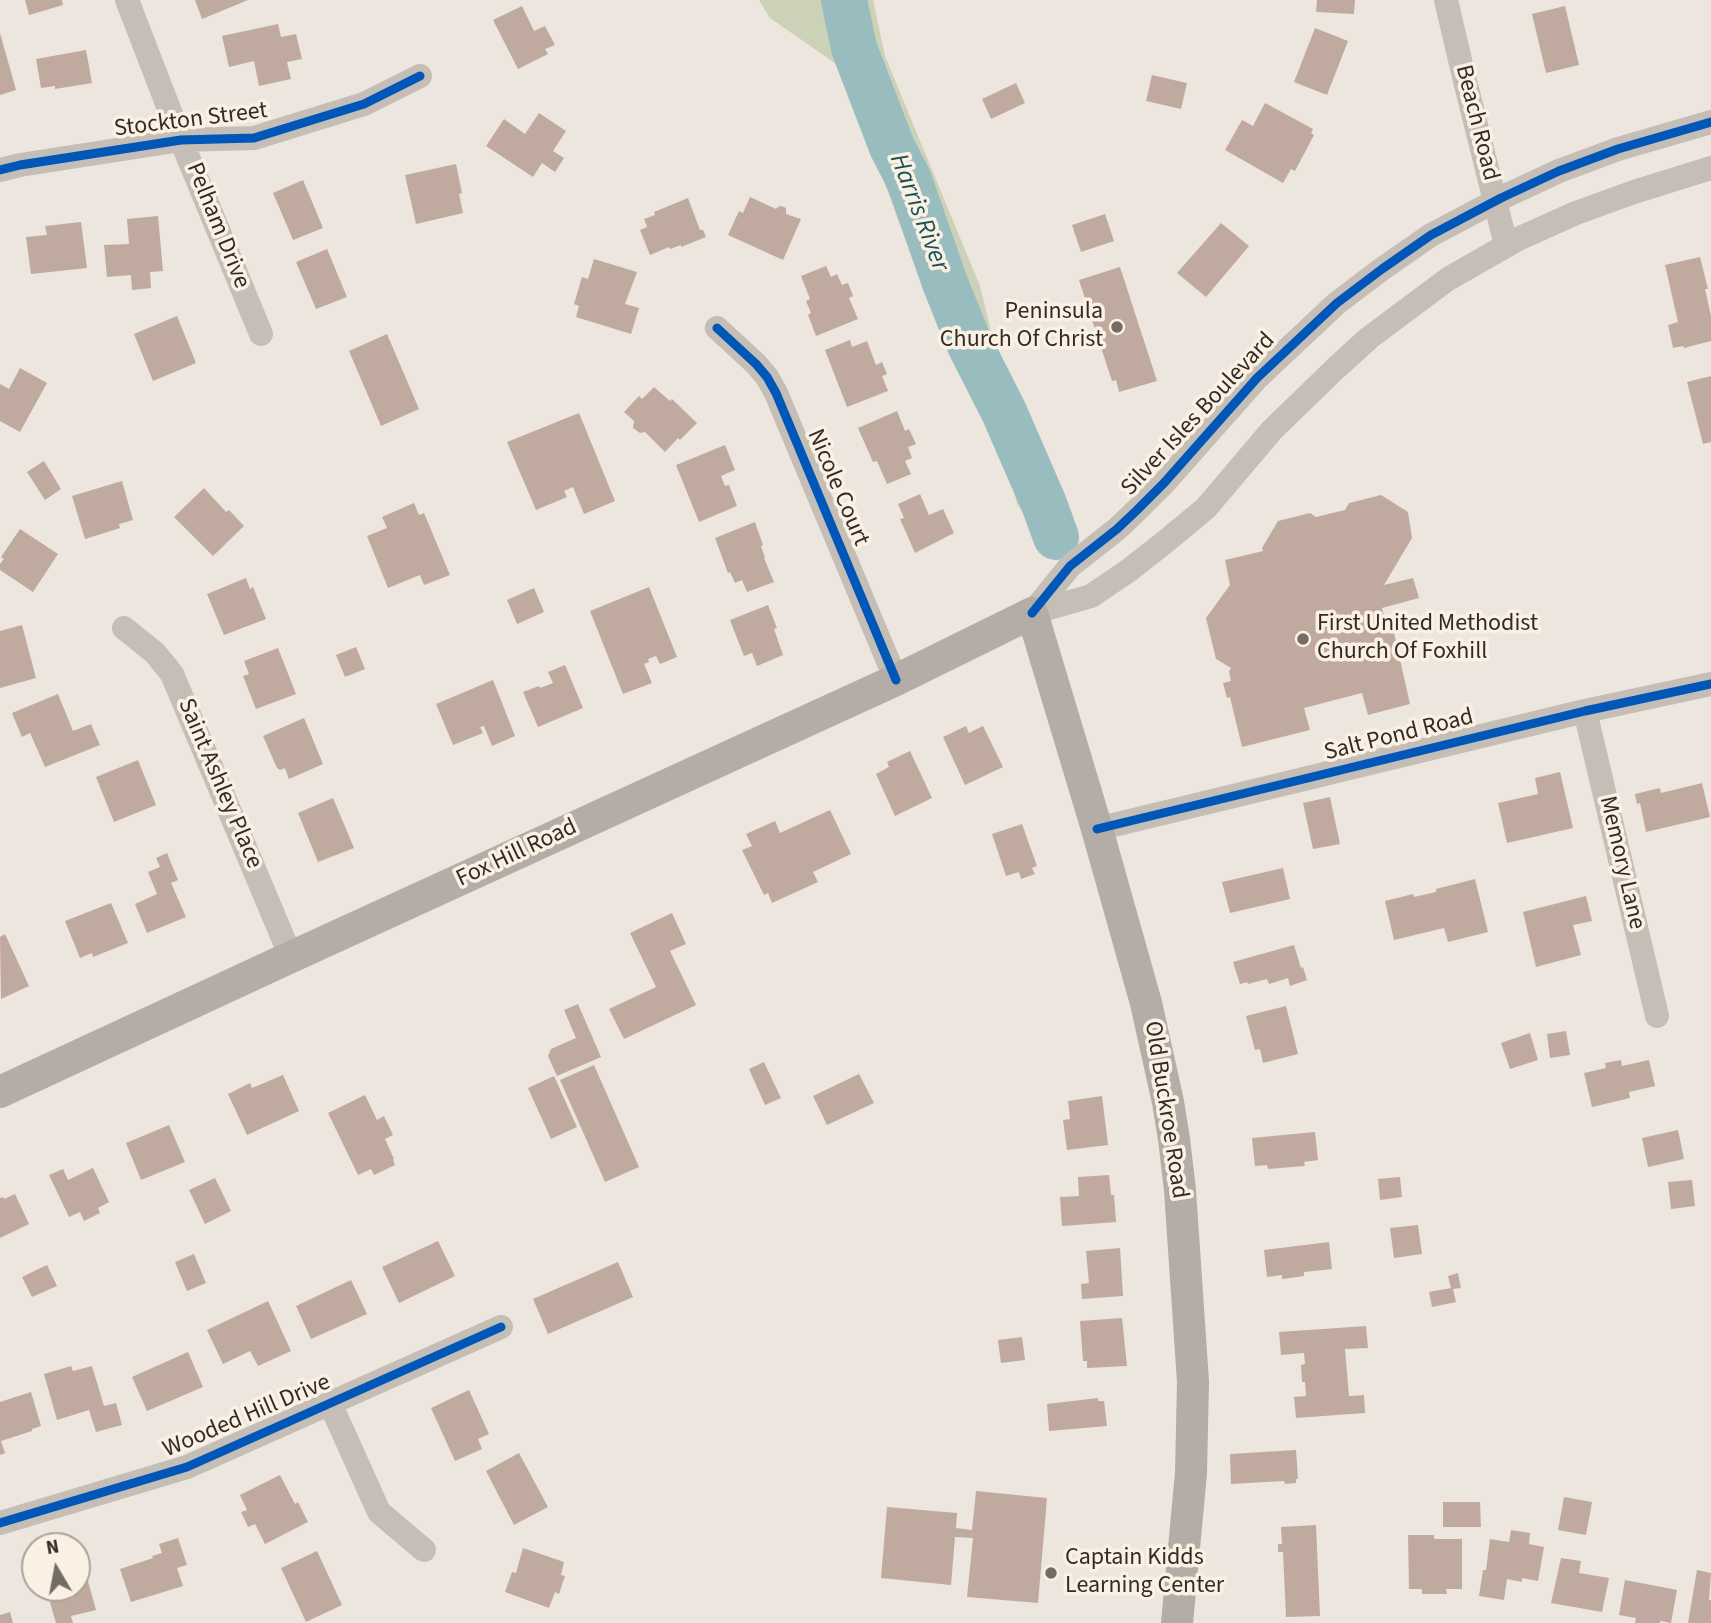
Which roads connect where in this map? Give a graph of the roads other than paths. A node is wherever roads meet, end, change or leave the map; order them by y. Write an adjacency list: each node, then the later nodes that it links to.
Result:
1 (127, 0): 5 (street, Pelham Drive)
2 (1446, 0): 8 (street, Beach Road)
3 (421, 76): 5 (street, Stockton Street)
4 (1711, 122): 8 (street, Silver Isles Boulevard)
5 (181, 140): 7 (street, Stockton Street); 11 (street, Pelham Drive)
6 (1711, 168): 9 (street)
7 (0, 170)
8 (1496, 201): 9 (street, Beach Road); 12 (street, Silver Isles Boulevard)
9 (1506, 245): 12 (street)
10 (717, 328): 14 (street, Nicole Court)
11 (261, 334)
12 (1032, 613): 14 (main road, Fox Hill Road); 17 (main road, Old Buckroe Road)
13 (124, 628): 18 (street, Saint Ashley Place)
14 (896, 680): 18 (main road, Fox Hill Road)
15 (1711, 684): 16 (street, Salt Pond Road)
16 (1585, 711): 17 (street, Salt Pond Road); 19 (street, Memory Lane)
17 (1097, 829): 25 (main road, Old Buckroe Road)
18 (290, 957): 20 (main road, Fox Hill Road)
19 (1657, 1016)
20 (0, 1092)
21 (501, 1327): 22 (street, Wooded Hill Drive)
22 (330, 1404): 23 (street, Wooded Hill Drive); 24 (street)
23 (0, 1523)
24 (424, 1550)
25 (1177, 1623)

